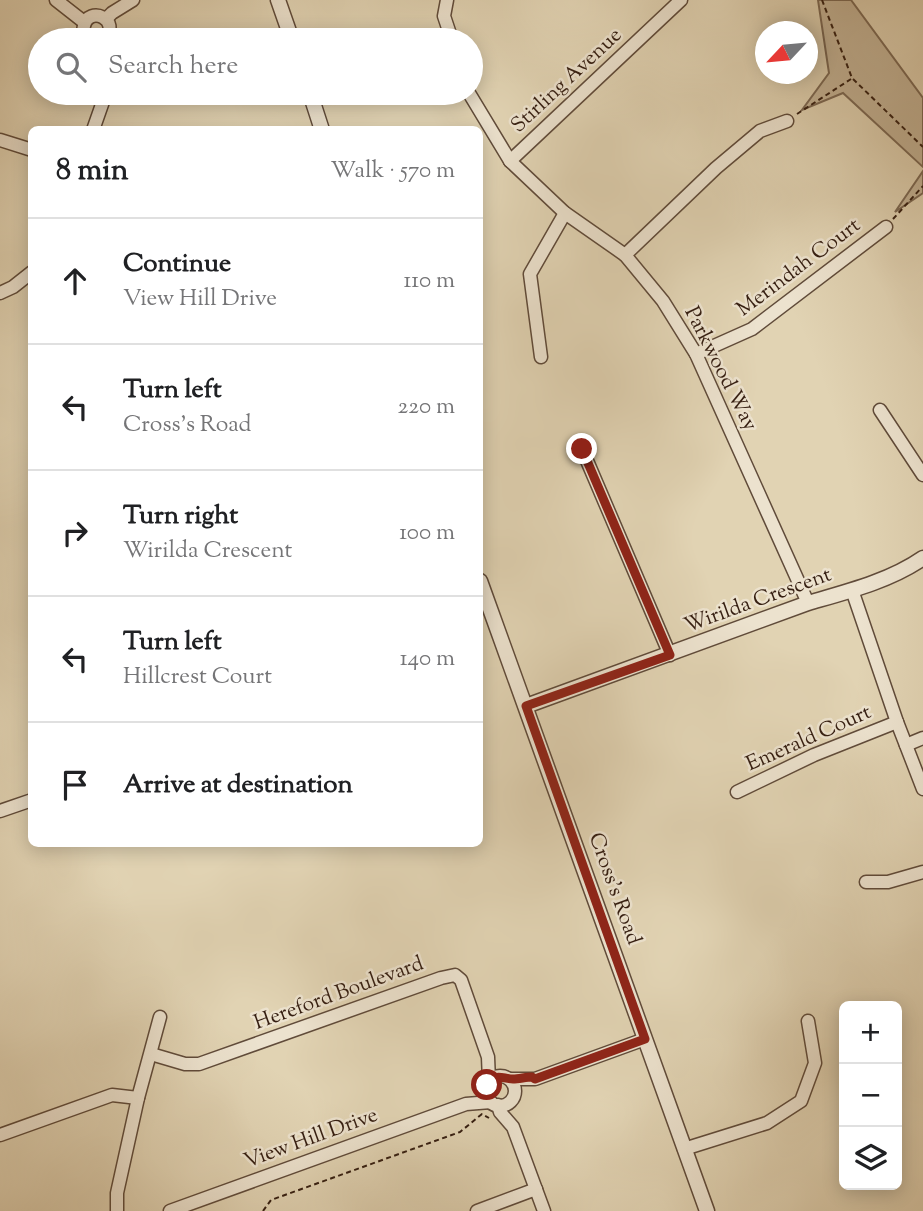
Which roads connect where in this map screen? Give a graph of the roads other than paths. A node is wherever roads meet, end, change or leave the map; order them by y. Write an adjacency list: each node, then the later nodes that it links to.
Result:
1 (56, 0): 7 (street)
2 (134, 0): 6 (street)
3 (278, 0): 10 (street)
4 (447, 0): 11 (street)
5 (681, 0): 20 (street, Stirling Avenue)
6 (106, 19): 7 (street); 9 (street)
7 (84, 22): 8 (street)
8 (83, 28)
9 (110, 28)
10 (288, 28)
11 (448, 28)
12 (102, 105): 16 (street)
13 (314, 105): 17 (street)
14 (476, 105): 20 (street, Parkwood Way)
15 (787, 121): 23 (street)
16 (94, 126)
17 (321, 126)
18 (0, 140): 19 (street)
19 (28, 149)
20 (510, 161): 21 (street, Parkwood Way)
21 (565, 213): 23 (street, Parkwood Way); 27 (street)
22 (886, 227): 26 (street, Merindah Court)
23 (625, 255): 26 (street, Parkwood Way)
24 (28, 275): 25 (street)
25 (0, 293)
26 (696, 355): 34 (street, Parkwood Way)
27 (541, 357)
28 (880, 410): 30 (street)
29 (582, 449): 35 (street)
30 (923, 475)
31 (923, 558): 33 (street, Wirilda Crescent)
32 (483, 589): 36 (street, Cross's Road)
33 (852, 590): 34 (street, Wirilda Crescent); 37 (street)
34 (808, 603): 35 (street, Wirilda Crescent)
35 (670, 655): 36 (street, Wirilda Crescent)
36 (526, 706): 48 (street, Cross's Road)
37 (897, 722): 39 (street); 41 (street, Emerald Court)
38 (923, 738): 39 (street)
39 (906, 745): 40 (street)
40 (923, 789)
41 (737, 792)
42 (28, 801): 43 (street)
43 (0, 811)
44 (923, 872): 45 (street)
45 (866, 882)
46 (160, 1017): 49 (street)
47 (808, 1021): 60 (street)
48 (645, 1039): 52 (street); 60 (street, Cross's Road)
49 (151, 1054): 50 (street, Hereford Boulevard); 54 (street)
50 (488, 1057): 51 (street, Hereford Boulevard); 53 (street, Hereford Boulevard)
51 (507, 1078): 52 (street); 53 (street); 55 (street)
52 (535, 1079): 55 (street)
53 (487, 1085): 56 (street, View Hill Drive); 57 (street)
54 (138, 1098): 59 (street); 62 (street)
55 (513, 1098): 57 (street); 58 (street)
56 (466, 1104): 57 (street, View Hill Drive); 63 (street, View Hill Drive)
57 (494, 1104): 58 (street)
58 (513, 1127): 61 (street)
59 (0, 1135)
60 (684, 1149): 66 (street, Cross's Road)
61 (536, 1189): 64 (street); 65 (street)
62 (117, 1211)
63 (170, 1211)
64 (477, 1211)
65 (544, 1211)
66 (707, 1211)

